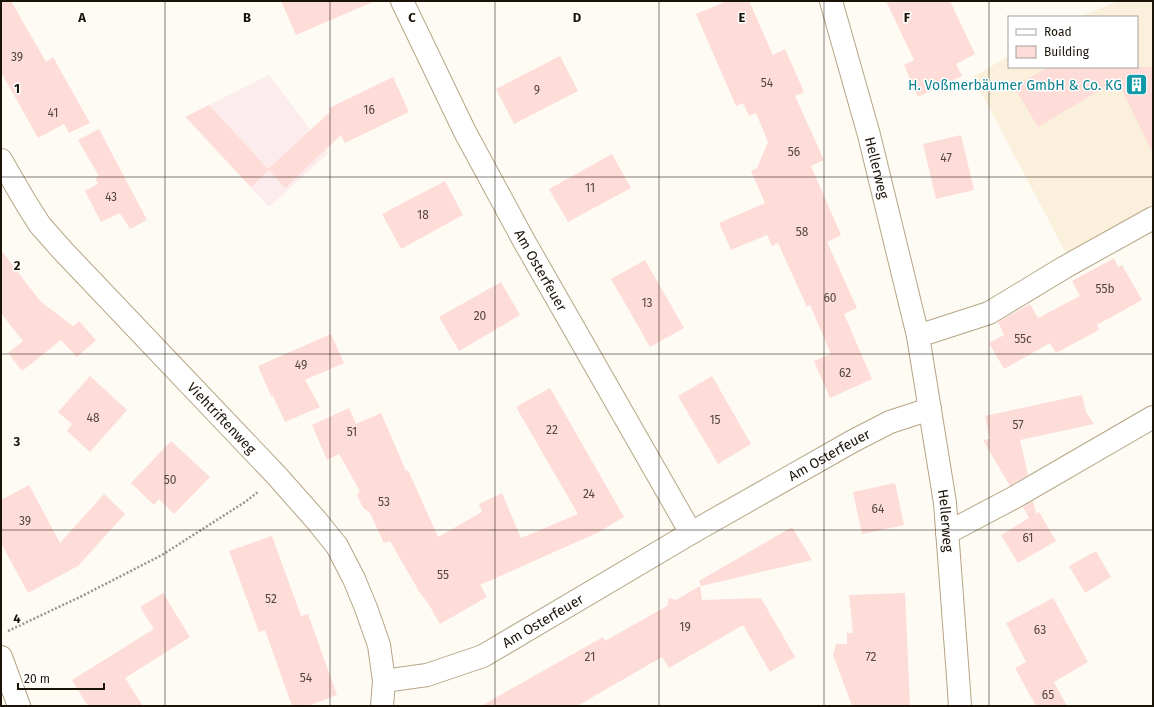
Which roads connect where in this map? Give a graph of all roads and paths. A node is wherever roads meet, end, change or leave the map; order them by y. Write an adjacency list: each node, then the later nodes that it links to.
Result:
1 (402, 1): 9 (street, Am Osterfeuer)
2 (831, 1): 5 (street, Hellerweg)
3 (1, 160): 8 (street, Viehtriftenweg)
4 (1153, 218): 5 (street)
5 (918, 336): 6 (street, Hellerweg)
6 (930, 409): 9 (street, Am Osterfeuer); 10 (street, Hellerweg)
7 (1153, 417): 10 (street)
8 (276, 476): 11 (path); 13 (street, Viehtriftenweg)
9 (691, 533): 13 (street, Am Osterfeuer)
10 (947, 533): 16 (street, Hellerweg)
11 (6, 632)
12 (1, 657): 14 (street)
13 (384, 681): 15 (street, Viehtriftenweg)
14 (19, 706)
15 (382, 706)
16 (960, 706)

